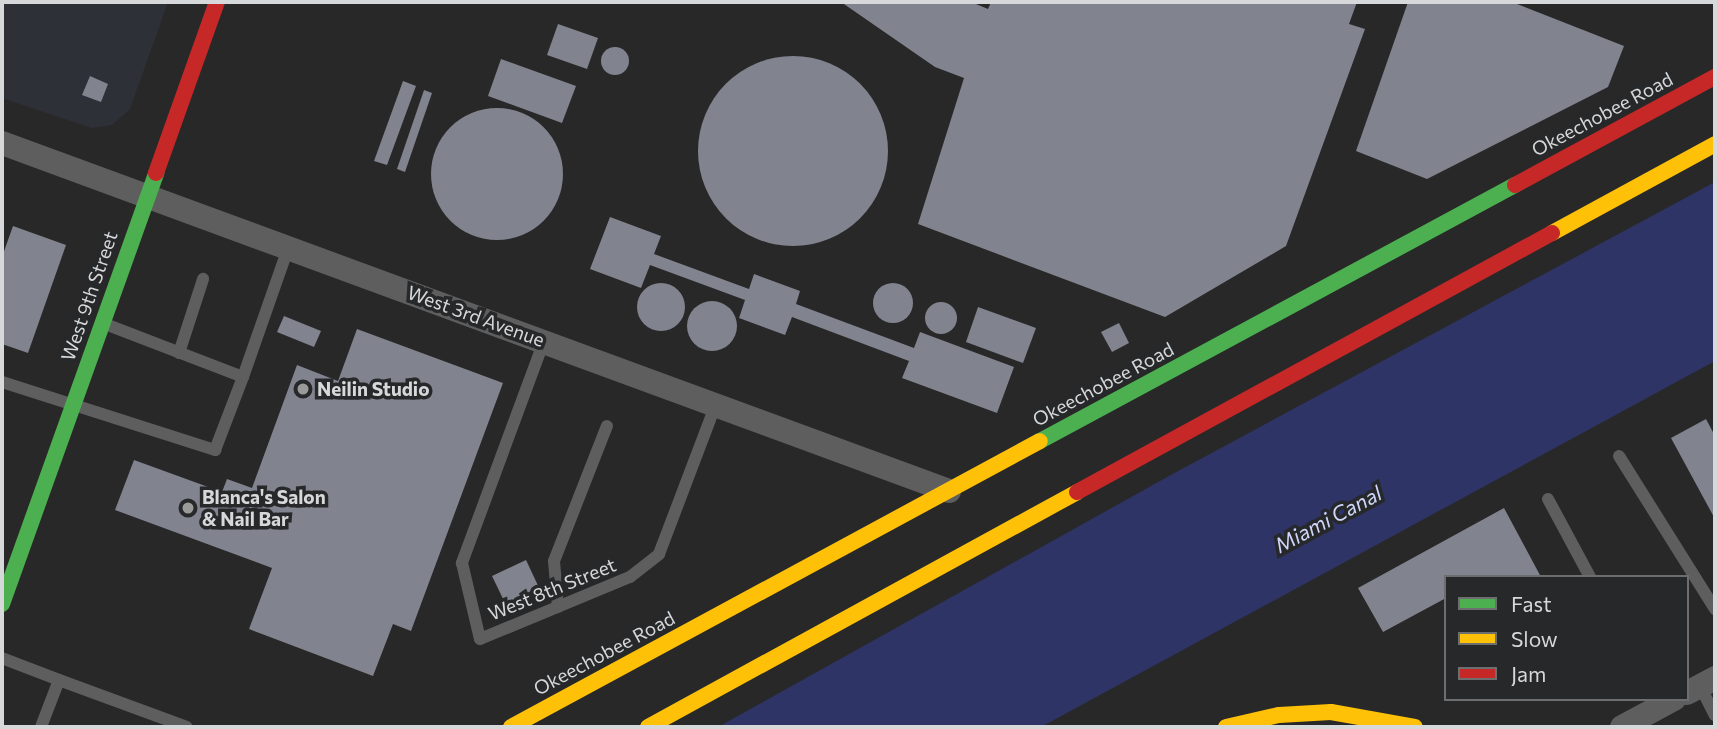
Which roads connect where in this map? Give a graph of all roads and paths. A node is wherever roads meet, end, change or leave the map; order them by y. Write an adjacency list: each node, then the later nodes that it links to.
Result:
1 (217, 2): 5 (main road, West 9th Street)
2 (1715, 77): 17 (main road, Okeechobee Road)
3 (2, 143): 5 (street, West 3rd Avenue)
4 (1715, 144): 31 (main road)
5 (147, 194): 6 (street, West 3rd Avenue); 8 (main road, West 9th Street)
6 (289, 246): 9 (street, West 3rd Avenue); 11 (lane)
7 (202, 279): 10 (lane)
8 (102, 323): 10 (lane); 14 (main road, West 9th Street)
9 (544, 341): 13 (street, West 3rd Avenue); 21 (lane, West 8th Street)
10 (179, 353): 11 (lane)
11 (243, 377): 14 (lane)
12 (2, 382): 14 (lane)
13 (716, 404): 17 (street, West 3rd Avenue); 21 (lane, West 8th Street)
14 (72, 406): 20 (main road, West 9th Street)
15 (607, 426): 21 (lane)
16 (1619, 456): 22 (lane)
17 (949, 491): 30 (main road, Okeechobee Road)
18 (1548, 499): 19 (lane)
19 (1590, 575)
20 (2, 601)
21 (558, 607)
22 (1715, 609)
23 (2, 659): 24 (lane)
24 (59, 680): 28 (lane); 29 (lane)
25 (1701, 686): 27 (lane)
26 (1664, 701): 34 (street)
27 (1715, 715)
28 (41, 727)
29 (187, 727)
30 (510, 727)
31 (648, 727)
32 (1226, 727): 33 (main road)
33 (1415, 727)
34 (1622, 727)

